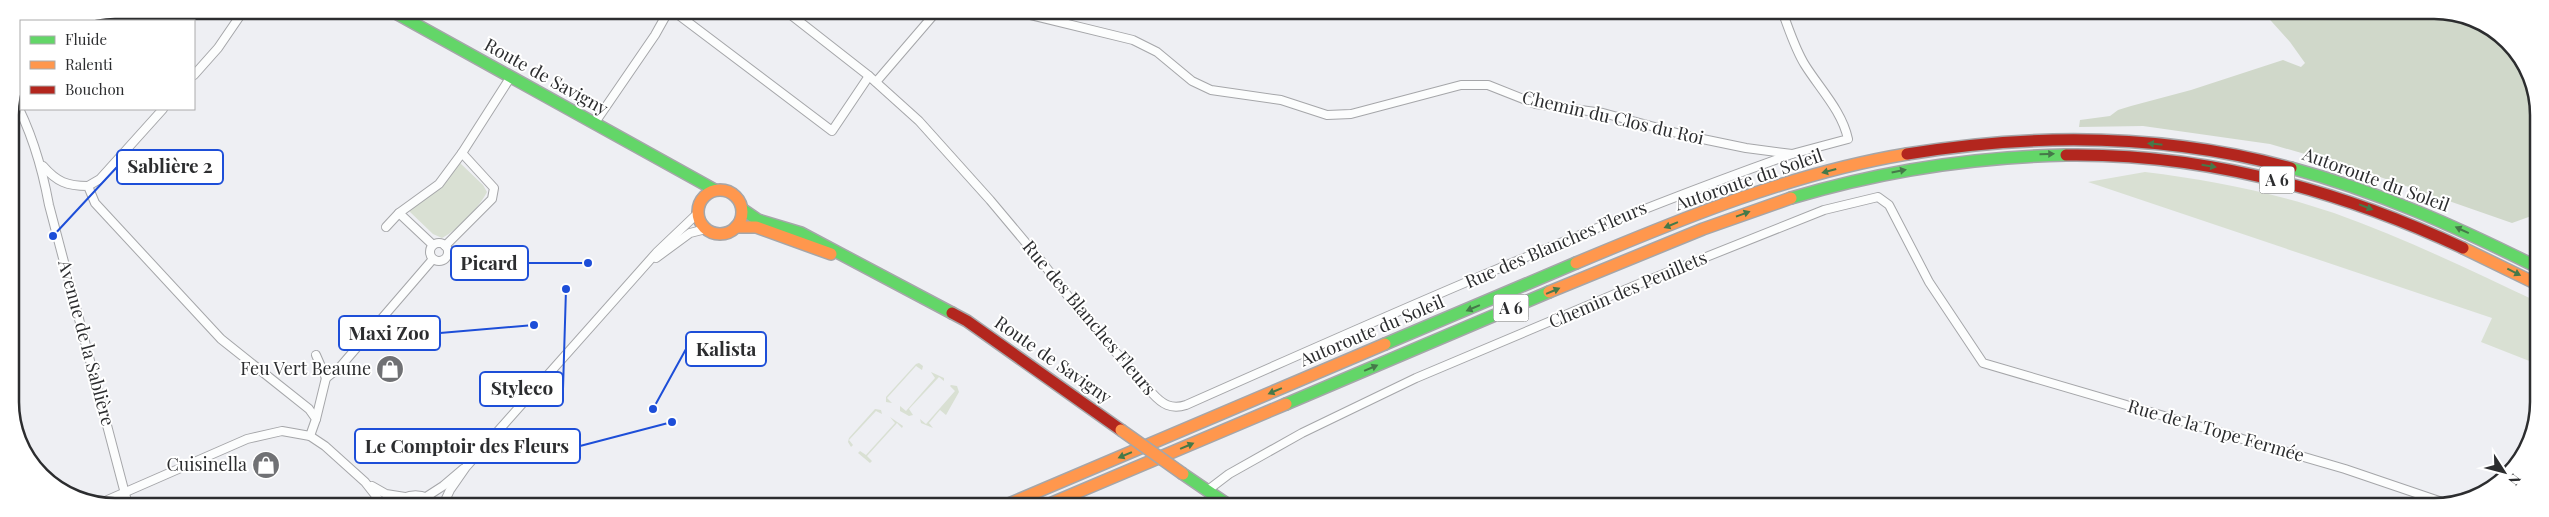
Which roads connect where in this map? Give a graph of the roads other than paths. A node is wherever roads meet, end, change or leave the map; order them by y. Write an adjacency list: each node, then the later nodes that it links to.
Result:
1 (238, 19): 9 (street)
2 (406, 19): 11 (main road, Route de Savigny)
3 (665, 19): 15 (street)
4 (682, 19): 10 (street)
5 (797, 19): 10 (street, Rue des Blanches Fleurs)
6 (930, 19): 12 (street)
7 (1047, 19): 17 (street, Chemin du Clos du Roi)
8 (1785, 19): 17 (street, Chemin du Clos du Roi)
9 (195, 74)
10 (869, 76): 12 (street, Rue des Blanches Fleurs)
11 (510, 78): 15 (main road, Route de Savigny); 16 (street)
12 (876, 82): 17 (street, Rue des Blanches Fleurs)
13 (19, 110): 18 (street, Avenue de la Sablière)
14 (162, 110): 20 (street)
15 (594, 124): 19 (main road, Route de Savigny)
16 (462, 153): 24 (street); 30 (street)
17 (1792, 154)
18 (42, 165): 20 (street); 43 (street, Avenue de la Sablière)
19 (685, 175): 21 (main road, Route de Savigny); 22 (main road)
20 (88, 186): 38 (street)
21 (715, 190): 22 (main road); 23 (main road)
22 (699, 208): 28 (main road); 32 (street)
23 (742, 209): 25 (main road); 27 (main road, Route de Savigny)
24 (399, 213): 26 (street); 29 (street)
25 (736, 227): 27 (main road, Route de Savigny); 28 (main road)
26 (386, 228)
27 (786, 228): 42 (main road, Route de Savigny, bridge)
28 (706, 229): 32 (street)
29 (433, 245): 30 (street); 31 (street)
30 (446, 246): 31 (street)
31 (433, 259): 37 (street)
32 (652, 260): 40 (street)
33 (2530, 264): 50 (main road, Autoroute du Soleil / A 6, one-way to 50)
34 (2530, 281): 51 (main road, Autoroute du Soleil / A 6, one-way to 34)
35 (316, 355): 37 (street)
36 (1983, 363): 42 (street, Chemin des Peuillets); 53 (street, Rue de la Tope Fermée)
37 (326, 378): 38 (street)
38 (316, 419): 39 (street)
39 (310, 436): 41 (street); 43 (street)
40 (466, 466): 45 (street); 49 (street)
41 (366, 482): 44 (street); 48 (street)
42 (1208, 490): 52 (main road, Route de Savigny)
43 (125, 493): 46 (street); 47 (street, Avenue de la Sablière)
44 (405, 497): 45 (street)
45 (426, 497)
46 (113, 498)
47 (126, 498)
48 (379, 498)
49 (446, 498)
50 (1023, 498)
51 (1064, 498)
52 (1219, 498)
53 (2430, 498)

